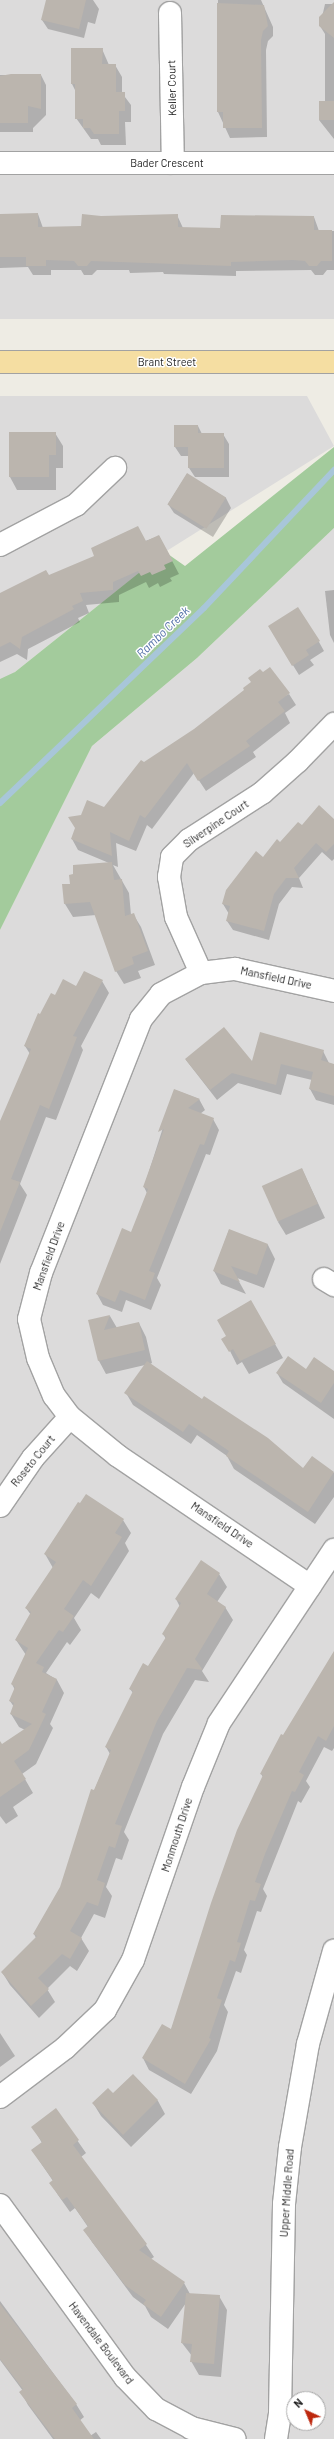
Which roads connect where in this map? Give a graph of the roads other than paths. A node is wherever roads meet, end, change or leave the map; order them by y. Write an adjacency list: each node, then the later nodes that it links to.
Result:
1 (170, 13): 3 (street, Keller Court)
2 (0, 163): 3 (street, Bader Crescent)
3 (173, 163): 4 (street, Bader Crescent)
4 (334, 163)
5 (0, 362): 6 (main road, Brant Street)
6 (334, 362)
7 (115, 468): 8 (street)
8 (0, 545)
9 (334, 724): 10 (street, Silverpine Court)
10 (202, 973): 11 (street, Mansfield Drive); 12 (street, Mansfield Drive)
11 (334, 992)
12 (70, 1417): 13 (street, Roseto Court); 15 (street, Mansfield Drive)
13 (0, 1506)
14 (334, 1550): 15 (street, Monmouth Drive)
15 (310, 1586): 17 (street, Monmouth Drive)
16 (334, 1951): 20 (street, Upper Middle Road)
17 (0, 2097)
18 (0, 2205): 19 (street, Havendale Boulevard)
19 (235, 2439)
20 (276, 2439)

